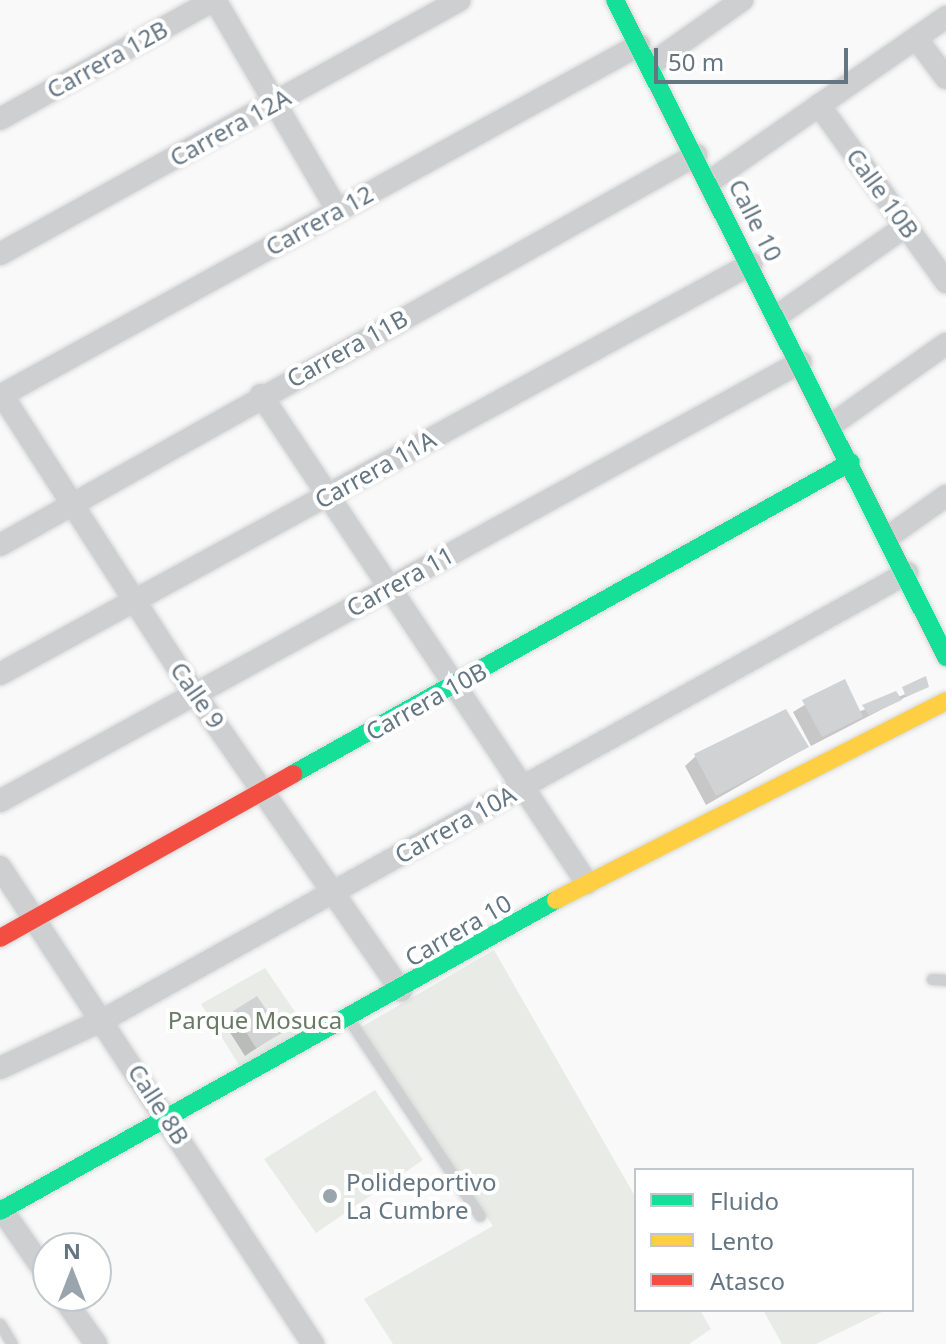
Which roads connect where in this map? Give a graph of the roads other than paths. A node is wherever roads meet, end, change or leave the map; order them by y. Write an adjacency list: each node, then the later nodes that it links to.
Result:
1 (215, 0): 9 (street); 11 (street, Carrera 12B)
2 (460, 0): 9 (street, Carrera 12A)
3 (615, 0): 7 (street, Calle 10)
4 (742, 0): 7 (street, Carrera 12)
5 (946, 17): 6 (street)
6 (916, 38): 8 (street); 10 (street)
7 (645, 55): 12 (street, Calle 10); 14 (street, Carrera 12)
8 (946, 78)
9 (277, 102): 14 (street); 16 (street, Carrera 12A)
10 (819, 105): 13 (street); 15 (street, Calle 10B)
11 (0, 119)
12 (696, 155): 13 (street, Calle 10); 23 (street, Carrera 11B)
13 (709, 182): 17 (street, Calle 10)
14 (337, 210): 22 (street, Carrera 12)
15 (906, 226): 18 (street, Calle 10B); 19 (street)
16 (0, 254)
17 (751, 264): 19 (street, Calle 10); 26 (street, Carrera 11A)
18 (946, 282)
19 (777, 316): 21 (street, Calle 10)
20 (946, 344): 24 (street)
21 (801, 362): 24 (street, Calle 10); 32 (street, Carrera 11)
22 (1, 395): 28 (street, Calle 9)
23 (261, 395): 26 (street); 28 (street, Carrera 11B)
24 (834, 423): 25 (street, Calle 10)
25 (851, 462): 29 (street, Calle 10); 37 (street, Carrera 10B)
26 (329, 494): 32 (street); 34 (street, Carrera 11A)
27 (946, 496): 29 (street)
28 (70, 502): 30 (street, Carrera 11B); 34 (street, Calle 9)
29 (888, 537): 31 (street, Calle 10)
30 (0, 545)
31 (907, 573): 33 (street); 35 (street, Calle 10); 40 (street, Carrera 10A)
32 (390, 587): 37 (street); 38 (street, Carrera 11)
33 (941, 598)
34 (134, 599): 36 (street, Carrera 11A); 38 (street, Calle 9)
35 (946, 657)
36 (0, 674)
37 (456, 685): 40 (street); 41 (street, Carrera 10B)
38 (195, 694): 41 (street, Calle 9); 42 (street, Carrera 11)
39 (946, 701): 44 (street, Carrera 10)
40 (523, 786): 44 (street); 45 (street, Carrera 10A)
41 (267, 790): 45 (street, Calle 9); 46 (street, Carrera 10B)
42 (0, 801)
43 (0, 867): 46 (street, Calle 8B)
44 (587, 883): 50 (street, Carrera 10)
45 (335, 891): 50 (street, Calle 9); 51 (street, Carrera 10A)
46 (35, 919): 47 (street, Carrera 10B); 51 (street, Calle 8B)
47 (0, 938)
48 (932, 979): 49 (lane)
49 (946, 980)
50 (401, 990): 52 (street, Carrera 10)
51 (103, 1020): 53 (street, Carrera 10A); 54 (street, Calle 8B)
52 (350, 1021): 54 (street, Carrera 10); 56 (lane)
53 (0, 1068)
54 (170, 1119): 55 (street, Carrera 10); 62 (street, Calle 8B)
55 (1, 1209): 57 (street)
56 (480, 1216)
57 (32, 1253)
58 (73, 1312): 61 (street)
59 (0, 1324): 60 (lane)
60 (12, 1344)
61 (96, 1344)
62 (313, 1344)

